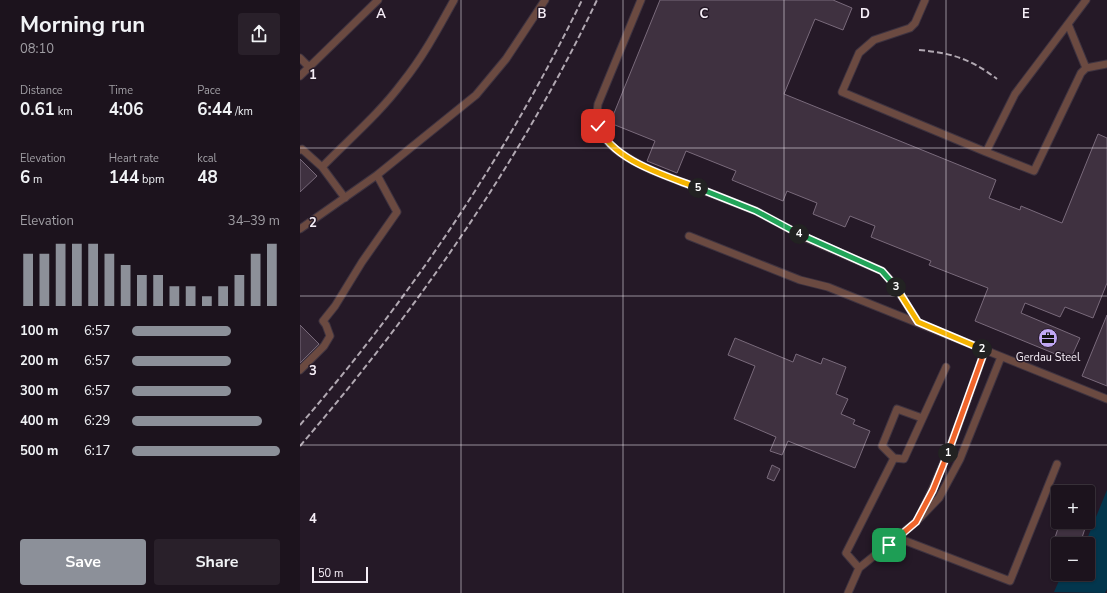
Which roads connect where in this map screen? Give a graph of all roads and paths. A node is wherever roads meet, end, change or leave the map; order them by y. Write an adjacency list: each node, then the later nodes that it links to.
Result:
1 (378, 0): 10 (lane)
2 (454, 0): 16 (lane)
3 (545, 0): 17 (lane)
4 (641, 0): 21 (lane)
5 (925, 0): 15 (lane)
6 (1086, 0): 7 (lane)
7 (1068, 24): 12 (lane); 15 (lane)
8 (300, 58): 10 (lane)
9 (1107, 64): 12 (lane)
10 (309, 67): 11 (lane); 13 (lane)
11 (300, 68)
12 (1086, 68): 15 (lane)
13 (300, 76)
14 (300, 150): 16 (lane)
15 (986, 152)
16 (322, 168): 18 (lane)
17 (377, 175): 18 (lane); 25 (lane)
18 (345, 198): 19 (lane)
19 (300, 229)
20 (689, 236): 21 (lane)
21 (918, 322): 22 (lane)
22 (985, 350): 23 (lane); 30 (lane)
23 (1001, 357): 26 (lane); 30 (lane)
24 (946, 367): 27 (lane)
25 (300, 370)
26 (1107, 399)
27 (922, 418): 28 (lane); 28 (lane)
28 (894, 458): 32 (lane)
29 (1057, 464): 31 (lane)
30 (916, 522): 31 (lane)
31 (898, 538): 32 (lane)
32 (859, 568): 33 (lane)
33 (848, 593)

